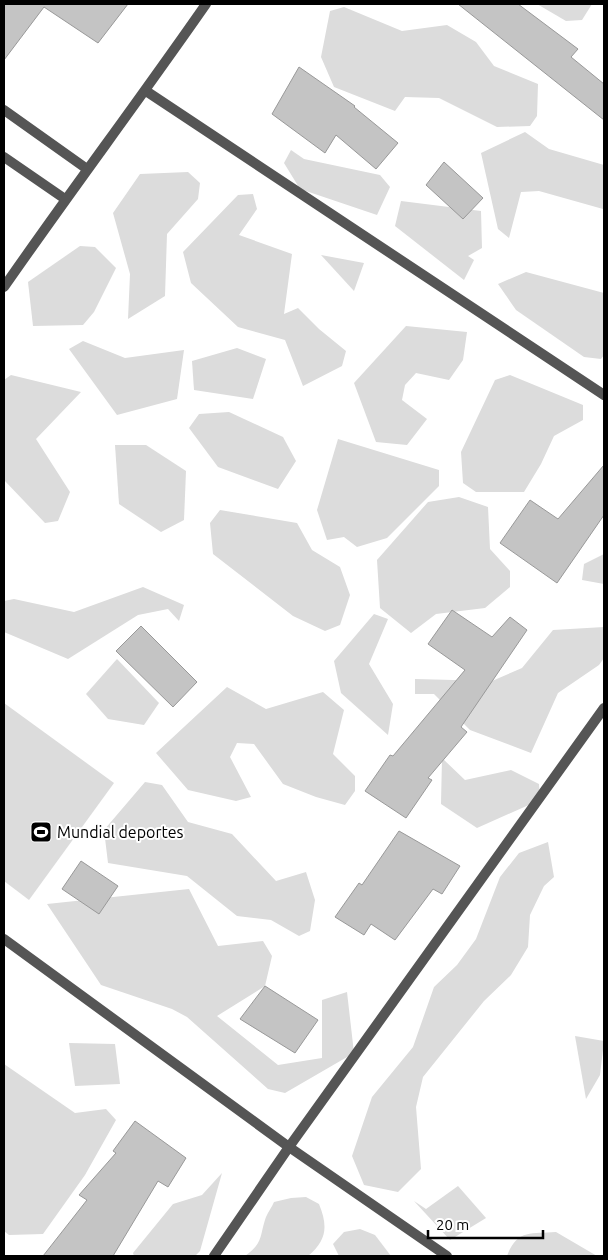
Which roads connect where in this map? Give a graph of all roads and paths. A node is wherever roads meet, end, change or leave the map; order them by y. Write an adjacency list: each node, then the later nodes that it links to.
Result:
1 (206, 4): 2 (street)
2 (146, 91): 5 (street); 8 (street)
3 (4, 110): 5 (street)
4 (4, 157): 6 (street)
5 (87, 169): 6 (street)
6 (65, 199): 7 (street)
7 (4, 287)
8 (604, 394)
9 (604, 708): 11 (street)
10 (4, 939): 11 (street)
11 (289, 1147): 12 (street); 13 (street)
12 (214, 1256)
13 (447, 1256)

